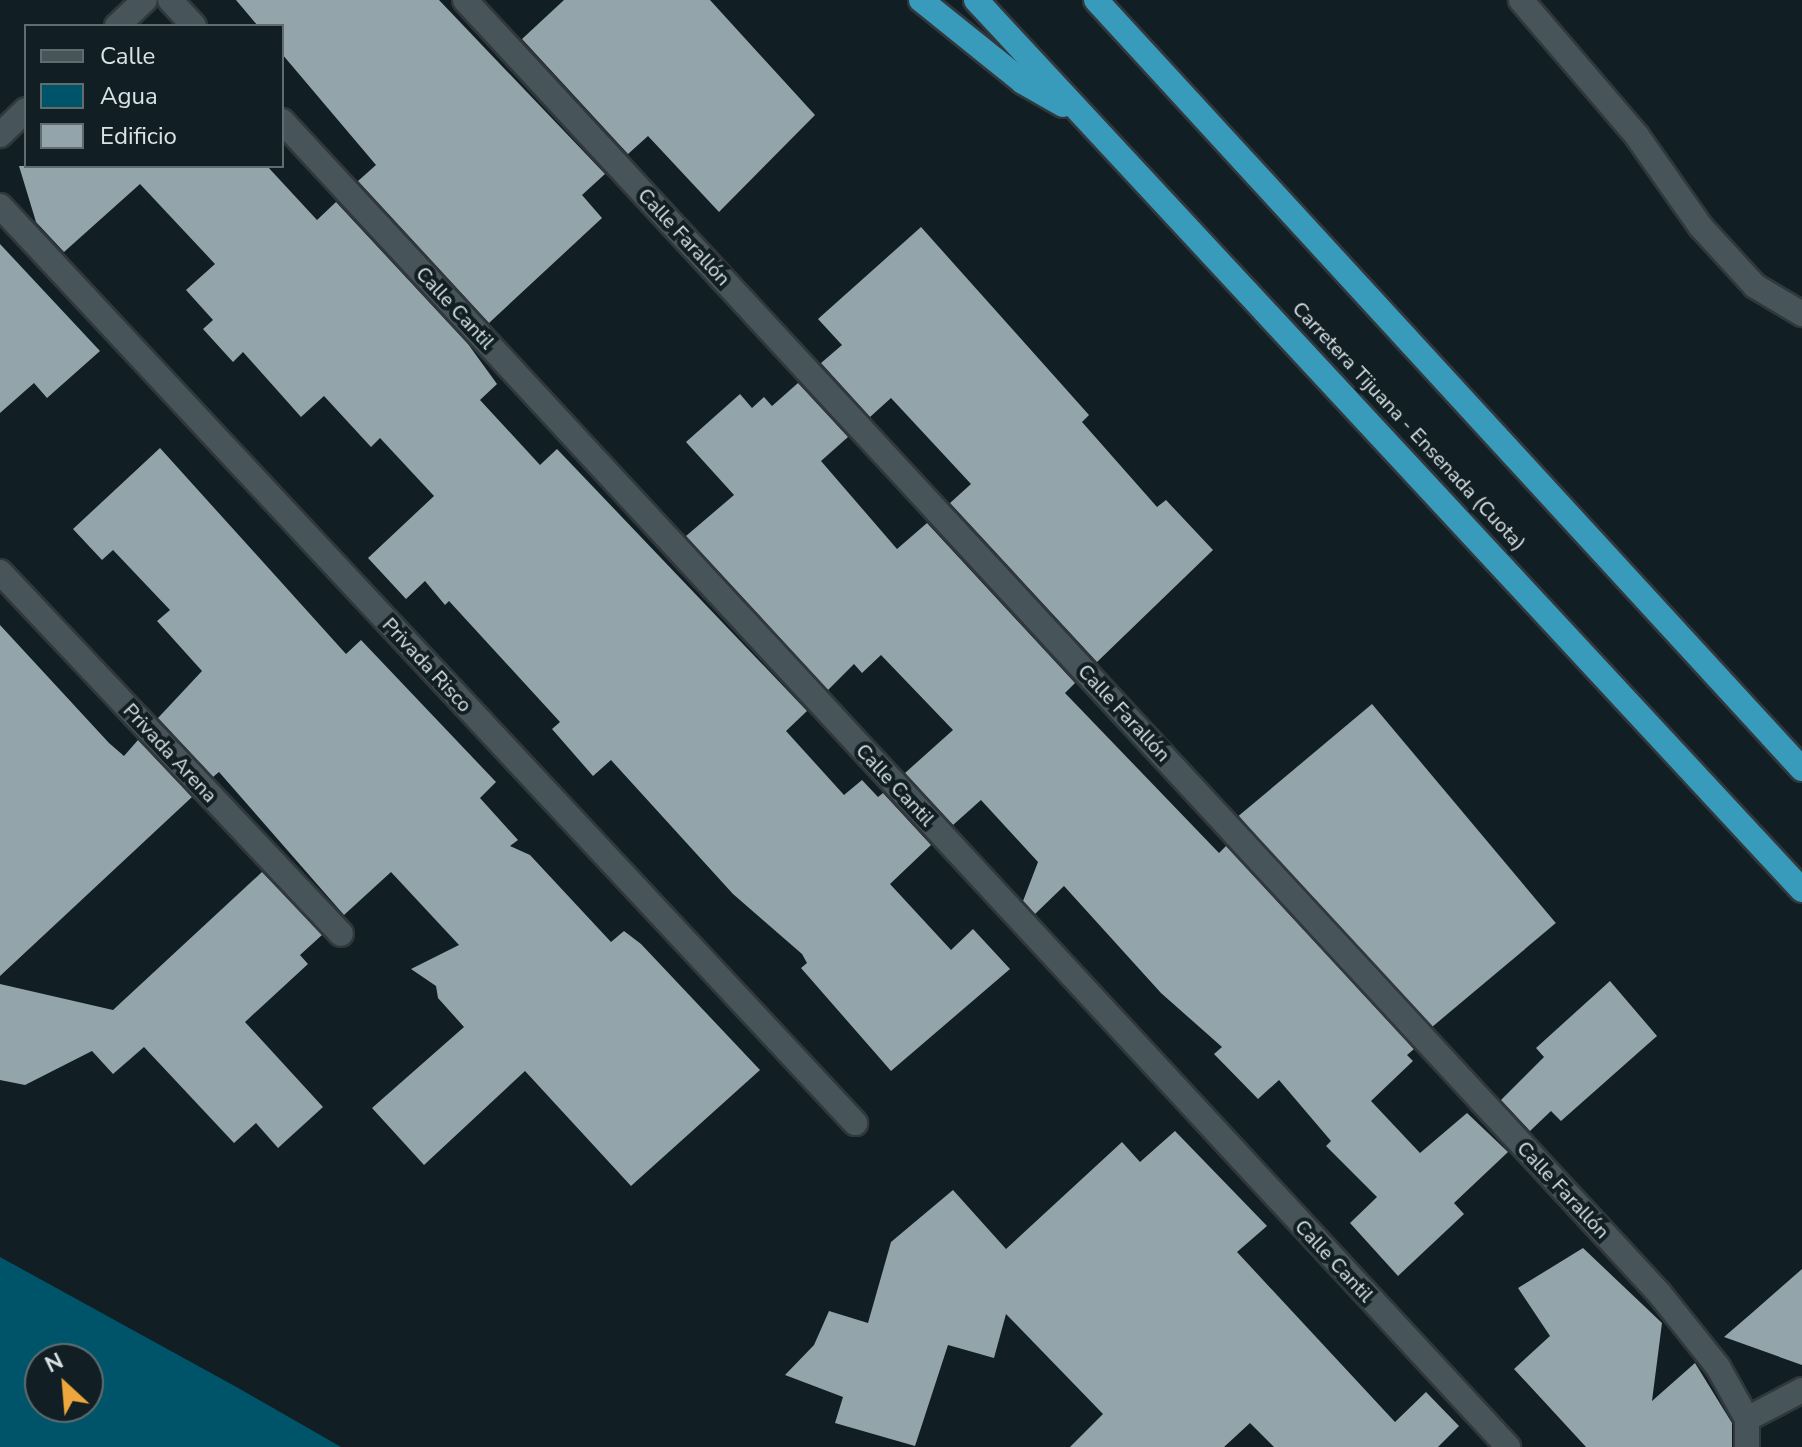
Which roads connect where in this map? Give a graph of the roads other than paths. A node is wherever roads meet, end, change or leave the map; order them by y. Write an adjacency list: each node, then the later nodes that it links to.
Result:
1 (145, 0): 8 (street)
2 (170, 0): 9 (street)
3 (465, 0): 22 (street, Calle Farallón)
4 (921, 0): 11 (highway)
5 (976, 0): 11 (highway, Carretera Tijuana - Ensenada (Cuota))
6 (1096, 0): 17 (highway)
7 (1521, 0): 15 (street)
8 (119, 24)
9 (192, 24)
10 (24, 112): 13 (street)
11 (1079, 112): 18 (highway, Carretera Tijuana - Ensenada (Cuota))
12 (284, 123): 23 (street, Calle Cantil)
13 (0, 135)
14 (0, 206): 20 (street, Privada Risco)
15 (1802, 314)
16 (0, 572): 19 (street, Privada Arena)
17 (1802, 769)
18 (1802, 890)
19 (341, 934)
20 (855, 1123)
21 (1802, 1390): 22 (street)
22 (1747, 1419): 24 (street, Calle Farallón)
23 (1508, 1447)
24 (1747, 1447)

